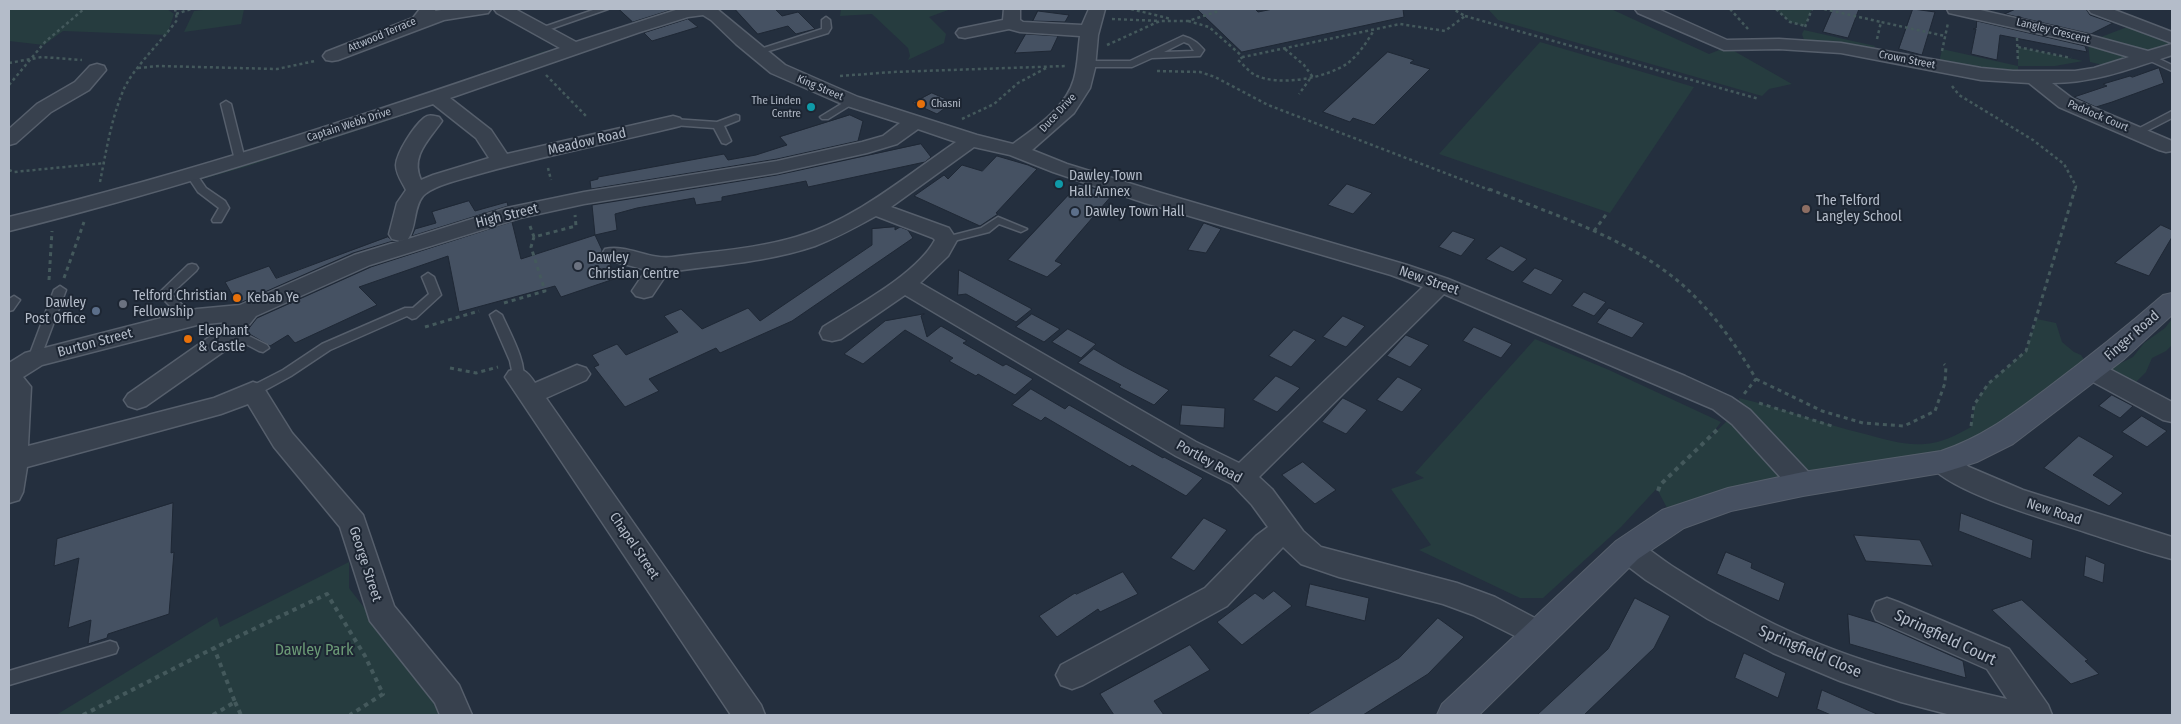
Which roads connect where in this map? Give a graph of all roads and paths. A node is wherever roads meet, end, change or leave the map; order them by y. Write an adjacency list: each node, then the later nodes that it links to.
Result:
1 (84, 9): 49 (path)
2 (175, 9): 18 (path)
3 (191, 9): 18 (path)
4 (482, 9): 20 (street, Attwood Terrace)
5 (503, 9): 30 (street)
6 (604, 9): 30 (lane)
7 (1131, 9): 25 (path)
8 (1453, 9): 22 (path)
9 (1644, 9): 56 (street, Crown Street)
10 (1730, 9): 34 (path)
11 (1776, 9): 29 (path)
12 (1812, 9): 29 (path)
13 (1824, 9): 27 (path)
14 (2097, 9): 37 (street)
15 (695, 10): 40 (street, Captain Webb Drive); 44 (street, King Street)
16 (1220, 11): 26 (path)
17 (1952, 13): 28 (street, Langley Crescent); 36 (path)
18 (176, 14): 57 (path)
19 (1104, 14): 24 (path); 33 (street, Duce Drive)
20 (423, 15): 46 (street, Attwood Terrace)
21 (1012, 16): 33 (street); 35 (street)
22 (1465, 16): 31 (path); 67 (path)
23 (826, 20): 44 (lane)
24 (1160, 20): 25 (path); 41 (path)
25 (1175, 21): 26 (path)
26 (1188, 21): 47 (path)
27 (1881, 22): 36 (path); 38 (path)
28 (2017, 23): 39 (path); 48 (street, Langley Crescent)
29 (1805, 26): 32 (path)
30 (539, 30): 40 (street)
31 (1374, 30): 42 (path); 61 (path)
32 (1804, 30)
33 (1089, 31): 52 (street, Duce Drive)
34 (1750, 31)
35 (965, 33)
36 (1945, 36): 56 (path)
37 (2172, 38)
38 (1875, 46)
39 (2018, 47): 50 (path); 55 (path)
40 (572, 48): 51 (street, Captain Webb Drive)
41 (1100, 48)
42 (1284, 48): 47 (path); 61 (path)
43 (2172, 49): 48 (street, Crown Street)
44 (756, 52): 68 (street, King Street)
45 (1149, 55): 52 (lane)
46 (332, 56): 57 (path)
47 (1243, 57): 61 (path)
48 (2149, 57): 58 (lane); 63 (street, Crown Street)
49 (32, 58): 53 (path); 59 (path); 64 (path)
50 (2073, 59)
51 (534, 62): 66 (street, Captain Webb Drive); 72 (path)
52 (1077, 62): 54 (path); 84 (street, Duce Drive)
53 (9, 63)
54 (1051, 66): 62 (path); 77 (path)
55 (2018, 66)
56 (1940, 67): 63 (street, Crown Street); 135 (path)
57 (138, 68): 87 (path)
58 (2172, 68)
59 (97, 70): 80 (street)
60 (1154, 71): 101 (path)
61 (1312, 76): 65 (path)
62 (834, 77)
63 (2035, 78): 79 (street, Paddock Court)
64 (9, 85)
65 (1299, 94)
66 (436, 97): 85 (street, Captain Webb Drive); 86 (street)
67 (1759, 99)
68 (850, 101): 71 (lane); 76 (street, King Street)
69 (226, 104): 85 (lane)
70 (2172, 114): 79 (lane)
71 (825, 116)
72 (586, 117)
73 (736, 118): 78 (lane)
74 (432, 121): 91 (street)
75 (673, 122): 78 (lane); 86 (street, Meadow Road)
76 (915, 122): 81 (street, King Street); 117 (street, High Street)
77 (955, 123)
78 (718, 125): 82 (lane)
79 (2135, 133): 83 (street, Paddock Court)
80 (9, 139)
81 (971, 140): 84 (street, New Street); 93 (street)
82 (726, 141)
83 (2166, 146)
84 (1017, 151): 110 (street, New Street)
85 (240, 160): 89 (street, Captain Webb Drive)
86 (501, 162): 91 (street, Meadow Road)
87 (104, 163): 88 (path); 90 (path)
88 (9, 170)
89 (191, 174): 95 (street, Captain Webb Drive); 97 (lane)
90 (98, 190)
91 (417, 190): 102 (street)
92 (573, 207): 103 (path)
93 (875, 208): 104 (street); 106 (street)
94 (1608, 212): 101 (path)
95 (52, 213): 98 (street, Captain Webb Drive); 112 (path)
96 (86, 217): 112 (path)
97 (217, 220)
98 (9, 224)
99 (530, 224): 103 (path)
100 (1021, 230): 104 (lane)
101 (1594, 231): 128 (path)
102 (400, 234)
103 (534, 237): 115 (path)
104 (946, 240): 109 (street)
105 (614, 254): 106 (street)
106 (660, 266): 111 (street)
107 (192, 268): 116 (lane)
108 (428, 277): 129 (lane)
109 (904, 284): 119 (street); 139 (street, Portley Road)
110 (1440, 284): 139 (street); 140 (street, New Street)
111 (644, 291)
112 (59, 292): 121 (lane)
113 (2172, 300): 124 (main road, Finger Road)
114 (484, 309): 118 (path)
115 (499, 310): 127 (lane)
116 (190, 319): 117 (street, Burton Street); 121 (street, Burton Street)
117 (237, 322): 120 (lane); 130 (street, High Street)
118 (425, 327)
119 (832, 333)
120 (262, 348)
121 (34, 359): 126 (street, Burton Street)
122 (1944, 364): 128 (path)
123 (450, 368): 127 (path)
124 (2091, 370): 133 (street, Finger Road); 138 (main road, Finger Road)
125 (576, 374): 127 (street)
126 (9, 375): 137 (street)
127 (521, 378): 159 (street, Chapel Street)
128 (1756, 379): 131 (path)
129 (253, 391): 137 (street); 158 (street, George Street)
130 (138, 400)
131 (1747, 400)
132 (1755, 402): 134 (path)
133 (2172, 413)
134 (1832, 426)
135 (1971, 427)
136 (1720, 428): 141 (path)
137 (12, 451): 142 (street)
138 (1942, 462): 140 (main road, Finger Road); 144 (street, New Road)
139 (1242, 477): 143 (street, Portley Road)
140 (1803, 484): 145 (main road, Finger Road)
141 (1658, 491)
142 (9, 492)
143 (1285, 530): 147 (street, Portley Road); 150 (street)
144 (2172, 548)
145 (1627, 550): 147 (main road, Finger Road); 160 (street, Springfield Close)
146 (1887, 611): 161 (street, Springfield Court)
147 (1539, 636): 153 (main road, Finger Road)
148 (110, 648): 151 (lane)
149 (214, 648): 152 (path); 154 (path); 157 (path)
150 (1072, 675)
151 (9, 678)
152 (235, 702): 155 (path); 156 (path)
153 (1457, 714)
154 (83, 715)
155 (213, 715)
156 (241, 715)
157 (350, 715)
158 (456, 715)
159 (749, 715)
160 (2011, 715)
161 (2036, 715)

